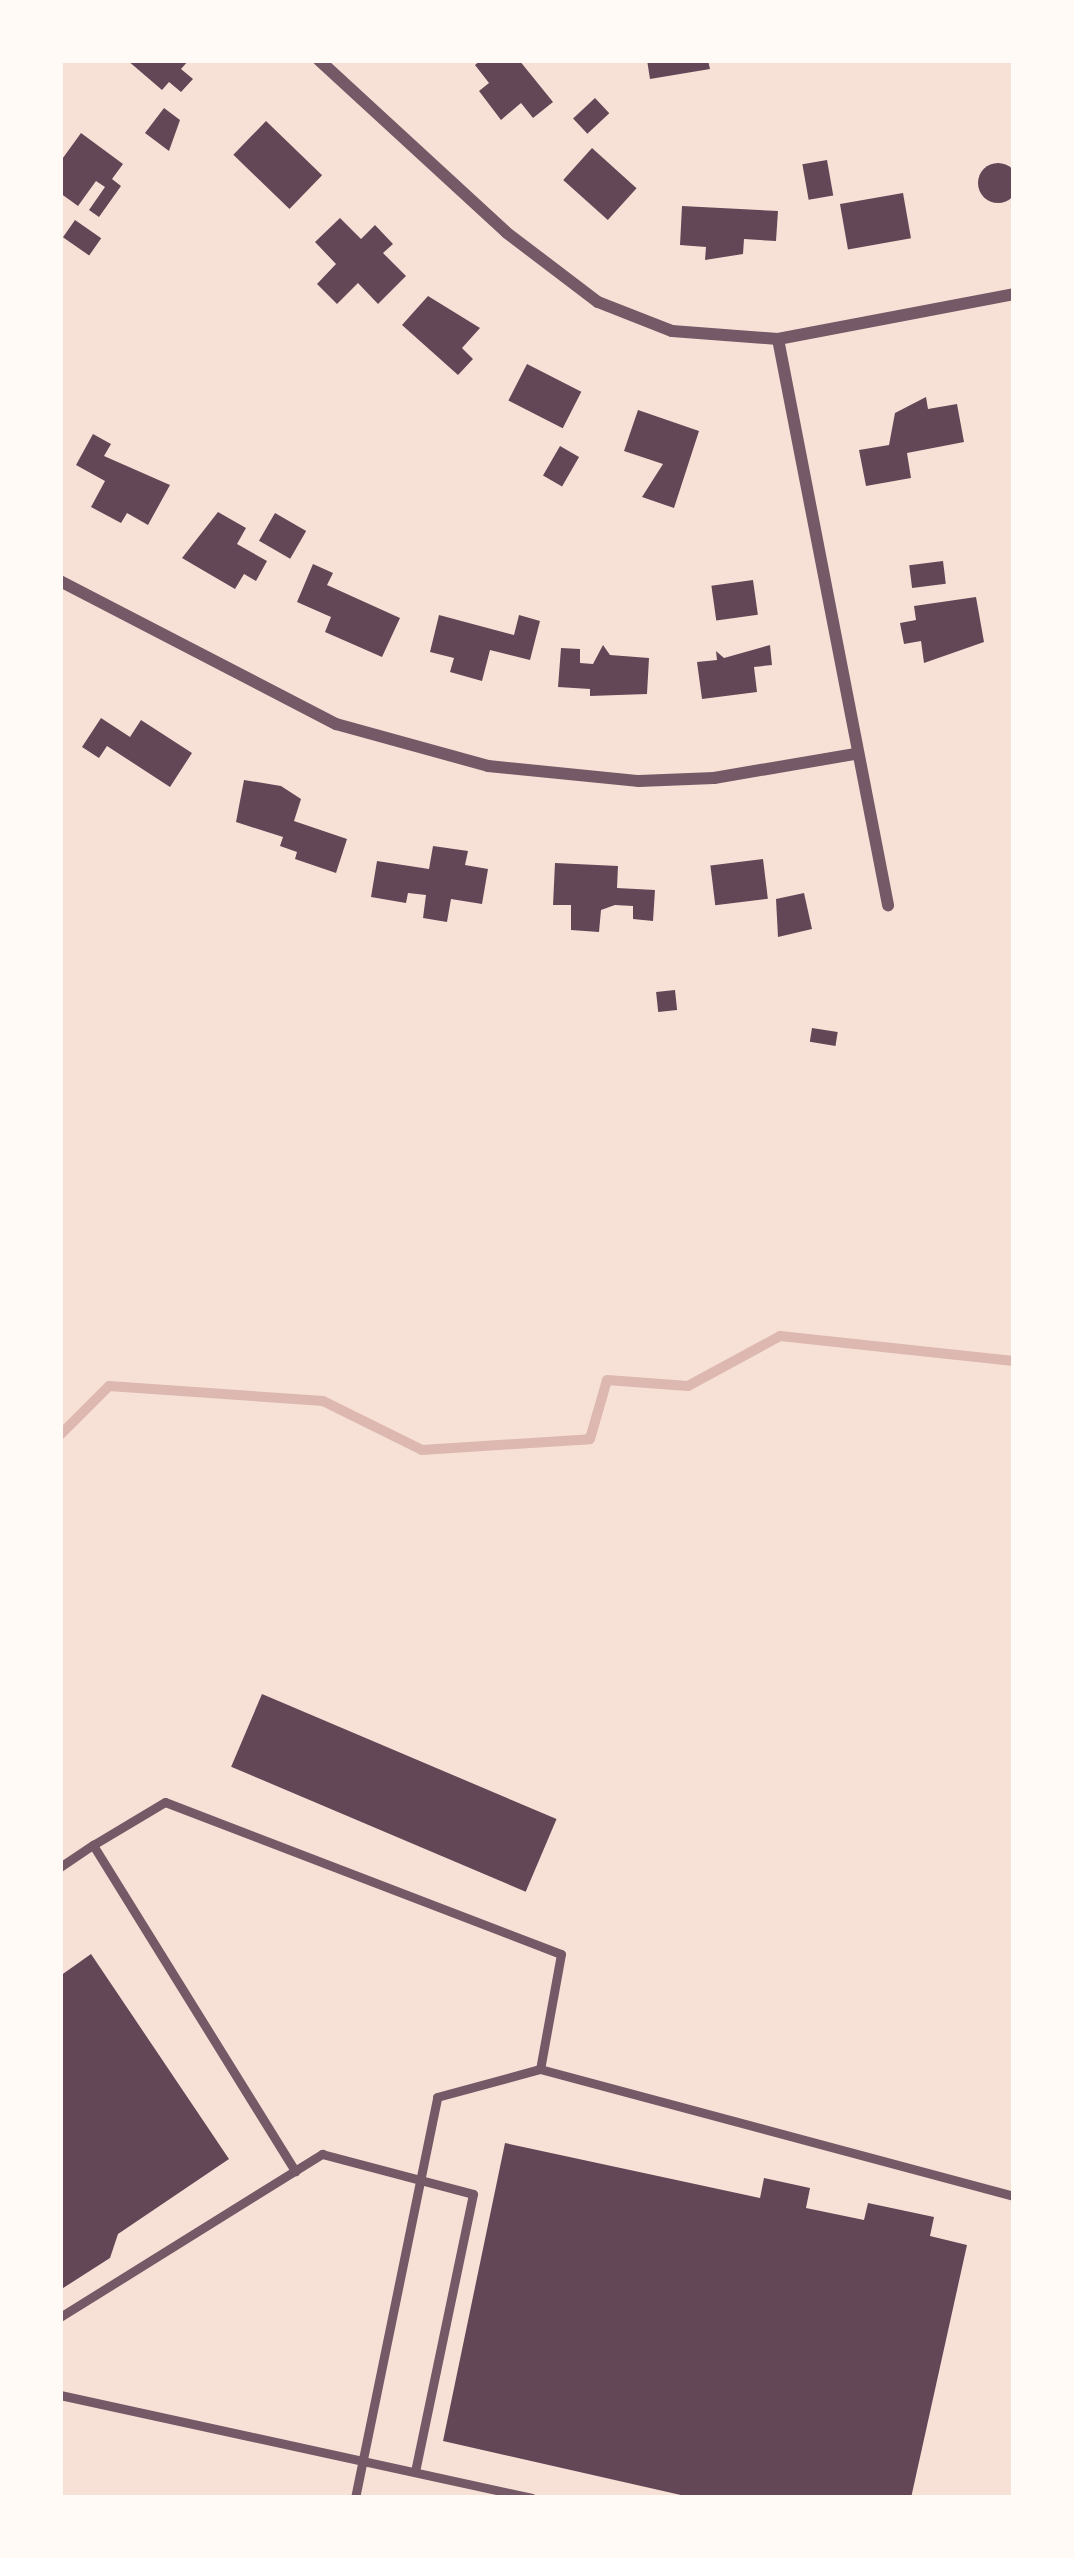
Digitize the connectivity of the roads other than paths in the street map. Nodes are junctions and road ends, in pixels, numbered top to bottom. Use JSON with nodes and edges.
{"nodes":[{"id":1,"x":319,"y":60,"type":"edge"},
{"id":2,"x":1014,"y":294,"type":"edge"},
{"id":3,"x":778,"y":338,"type":"junction"},
{"id":4,"x":60,"y":581,"type":"edge"},
{"id":5,"x":854,"y":754,"type":"junction"},
{"id":6,"x":888,"y":905,"type":"dead end"},
{"id":7,"x":93,"y":1845,"type":"junction"},
{"id":8,"x":60,"y":1867,"type":"edge"},
{"id":9,"x":540,"y":2069,"type":"junction"},
{"id":10,"x":295,"y":2171,"type":"junction"},
{"id":11,"x":421,"y":2176,"type":"junction"},
{"id":12,"x":1014,"y":2196,"type":"edge"},
{"id":13,"x":60,"y":2317,"type":"edge"},
{"id":14,"x":60,"y":2395,"type":"edge"},
{"id":15,"x":363,"y":2461,"type":"junction"},
{"id":16,"x":415,"y":2472,"type":"junction"},
{"id":17,"x":355,"y":2498,"type":"edge"},
{"id":18,"x":532,"y":2498,"type":"edge"}],
"edges":[{"from":1,"to":3,"type":"street"},
{"from":2,"to":3,"type":"street"},
{"from":3,"to":5,"type":"street"},
{"from":4,"to":5,"type":"street"},
{"from":5,"to":6,"type":"street"},
{"from":7,"to":8,"type":"lane"},
{"from":7,"to":9,"type":"lane"},
{"from":7,"to":10,"type":"lane"},
{"from":9,"to":11,"type":"lane"},
{"from":9,"to":12,"type":"lane"},
{"from":10,"to":11,"type":"lane"},
{"from":10,"to":13,"type":"lane"},
{"from":11,"to":15,"type":"lane"},
{"from":11,"to":16,"type":"lane"},
{"from":14,"to":15,"type":"lane"},
{"from":15,"to":16,"type":"lane"},
{"from":15,"to":17,"type":"lane"},
{"from":16,"to":18,"type":"lane"}]}
